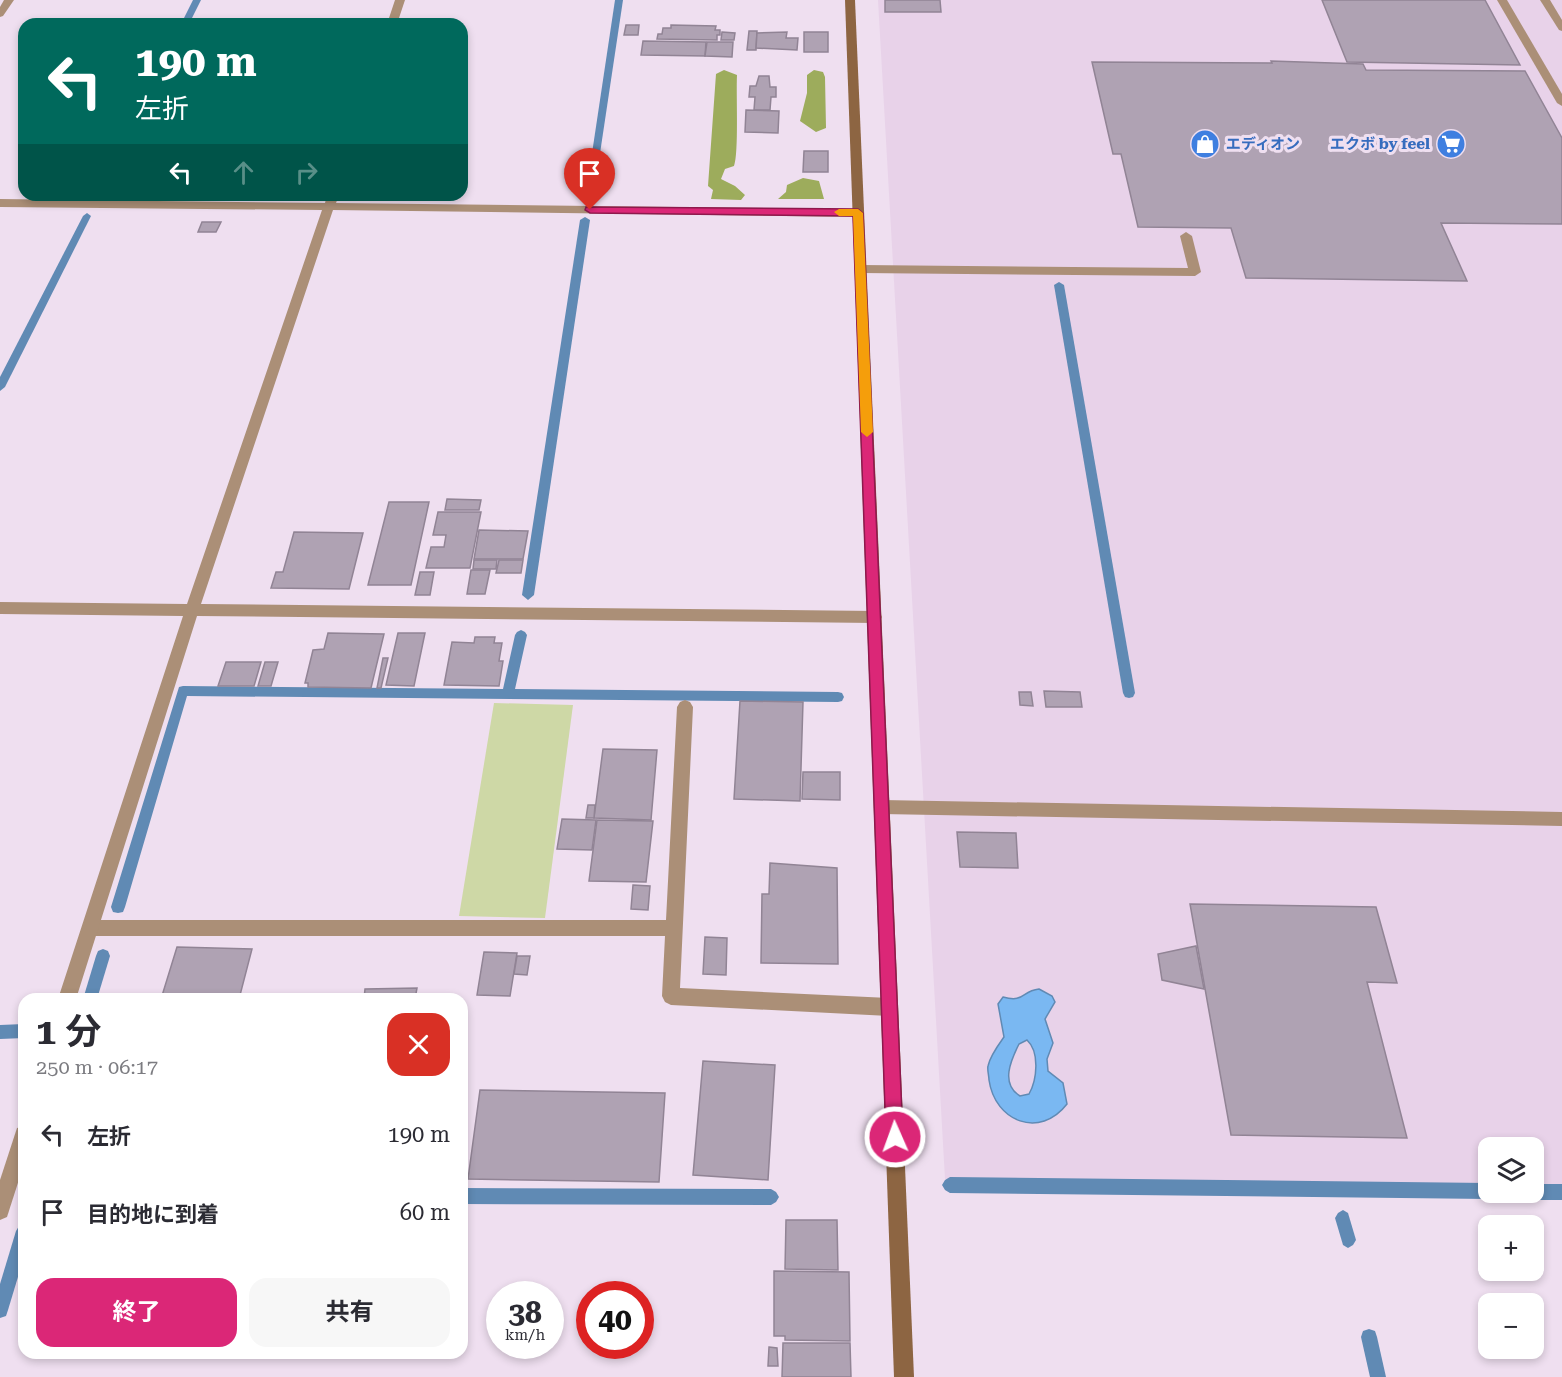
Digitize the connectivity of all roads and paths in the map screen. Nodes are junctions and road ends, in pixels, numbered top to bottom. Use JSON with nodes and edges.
{"nodes":[{"id":1,"x":9,"y":0,"type":"edge"},
{"id":2,"x":400,"y":0,"type":"edge"},
{"id":3,"x":850,"y":0,"type":"edge"},
{"id":4,"x":1502,"y":0,"type":"edge"},
{"id":5,"x":1545,"y":0,"type":"edge"},
{"id":6,"x":1557,"y":13,"type":"edge"},
{"id":7,"x":0,"y":14,"type":"edge"},
{"id":8,"x":394,"y":18,"type":"edge"},
{"id":9,"x":1562,"y":28,"type":"edge"},
{"id":10,"x":1562,"y":103,"type":"edge"},
{"id":11,"x":332,"y":201,"type":"edge"},
{"id":12,"x":0,"y":203,"type":"edge"},
{"id":13,"x":858,"y":213,"type":"junction"},
{"id":14,"x":1185,"y":236,"type":"dead end"},
{"id":15,"x":861,"y":269,"type":"junction"},
{"id":16,"x":0,"y":608,"type":"edge"},
{"id":17,"x":192,"y":610,"type":"junction"},
{"id":18,"x":874,"y":617,"type":"junction"},
{"id":19,"x":685,"y":707,"type":"dead end"},
{"id":20,"x":882,"y":807,"type":"junction"},
{"id":21,"x":1562,"y":819,"type":"edge"},
{"id":22,"x":90,"y":928,"type":"junction"},
{"id":23,"x":674,"y":928,"type":"junction"},
{"id":24,"x":70,"y":993,"type":"edge"},
{"id":25,"x":890,"y":1007,"type":"junction"},
{"id":26,"x":18,"y":1154,"type":"edge"},
{"id":27,"x":0,"y":1210,"type":"edge"},
{"id":28,"x":904,"y":1377,"type":"edge"}],
"edges":[{"from":1,"to":7,"type":"street"},
{"from":2,"to":8,"type":"street"},
{"from":3,"to":13,"type":"street"},
{"from":4,"to":10,"type":"street"},
{"from":5,"to":6,"type":"street"},
{"from":6,"to":9,"type":"street"},
{"from":11,"to":12,"type":"street"},
{"from":11,"to":13,"type":"street"},
{"from":11,"to":17,"type":"street"},
{"from":13,"to":15,"type":"street"},
{"from":14,"to":15,"type":"street"},
{"from":15,"to":18,"type":"street"},
{"from":16,"to":17,"type":"street"},
{"from":17,"to":18,"type":"street"},
{"from":17,"to":22,"type":"street"},
{"from":18,"to":20,"type":"street"},
{"from":19,"to":23,"type":"street"},
{"from":20,"to":21,"type":"street"},
{"from":20,"to":25,"type":"street"},
{"from":22,"to":23,"type":"street"},
{"from":22,"to":24,"type":"street"},
{"from":23,"to":25,"type":"street"},
{"from":25,"to":28,"type":"street"},
{"from":26,"to":27,"type":"street"}]}
